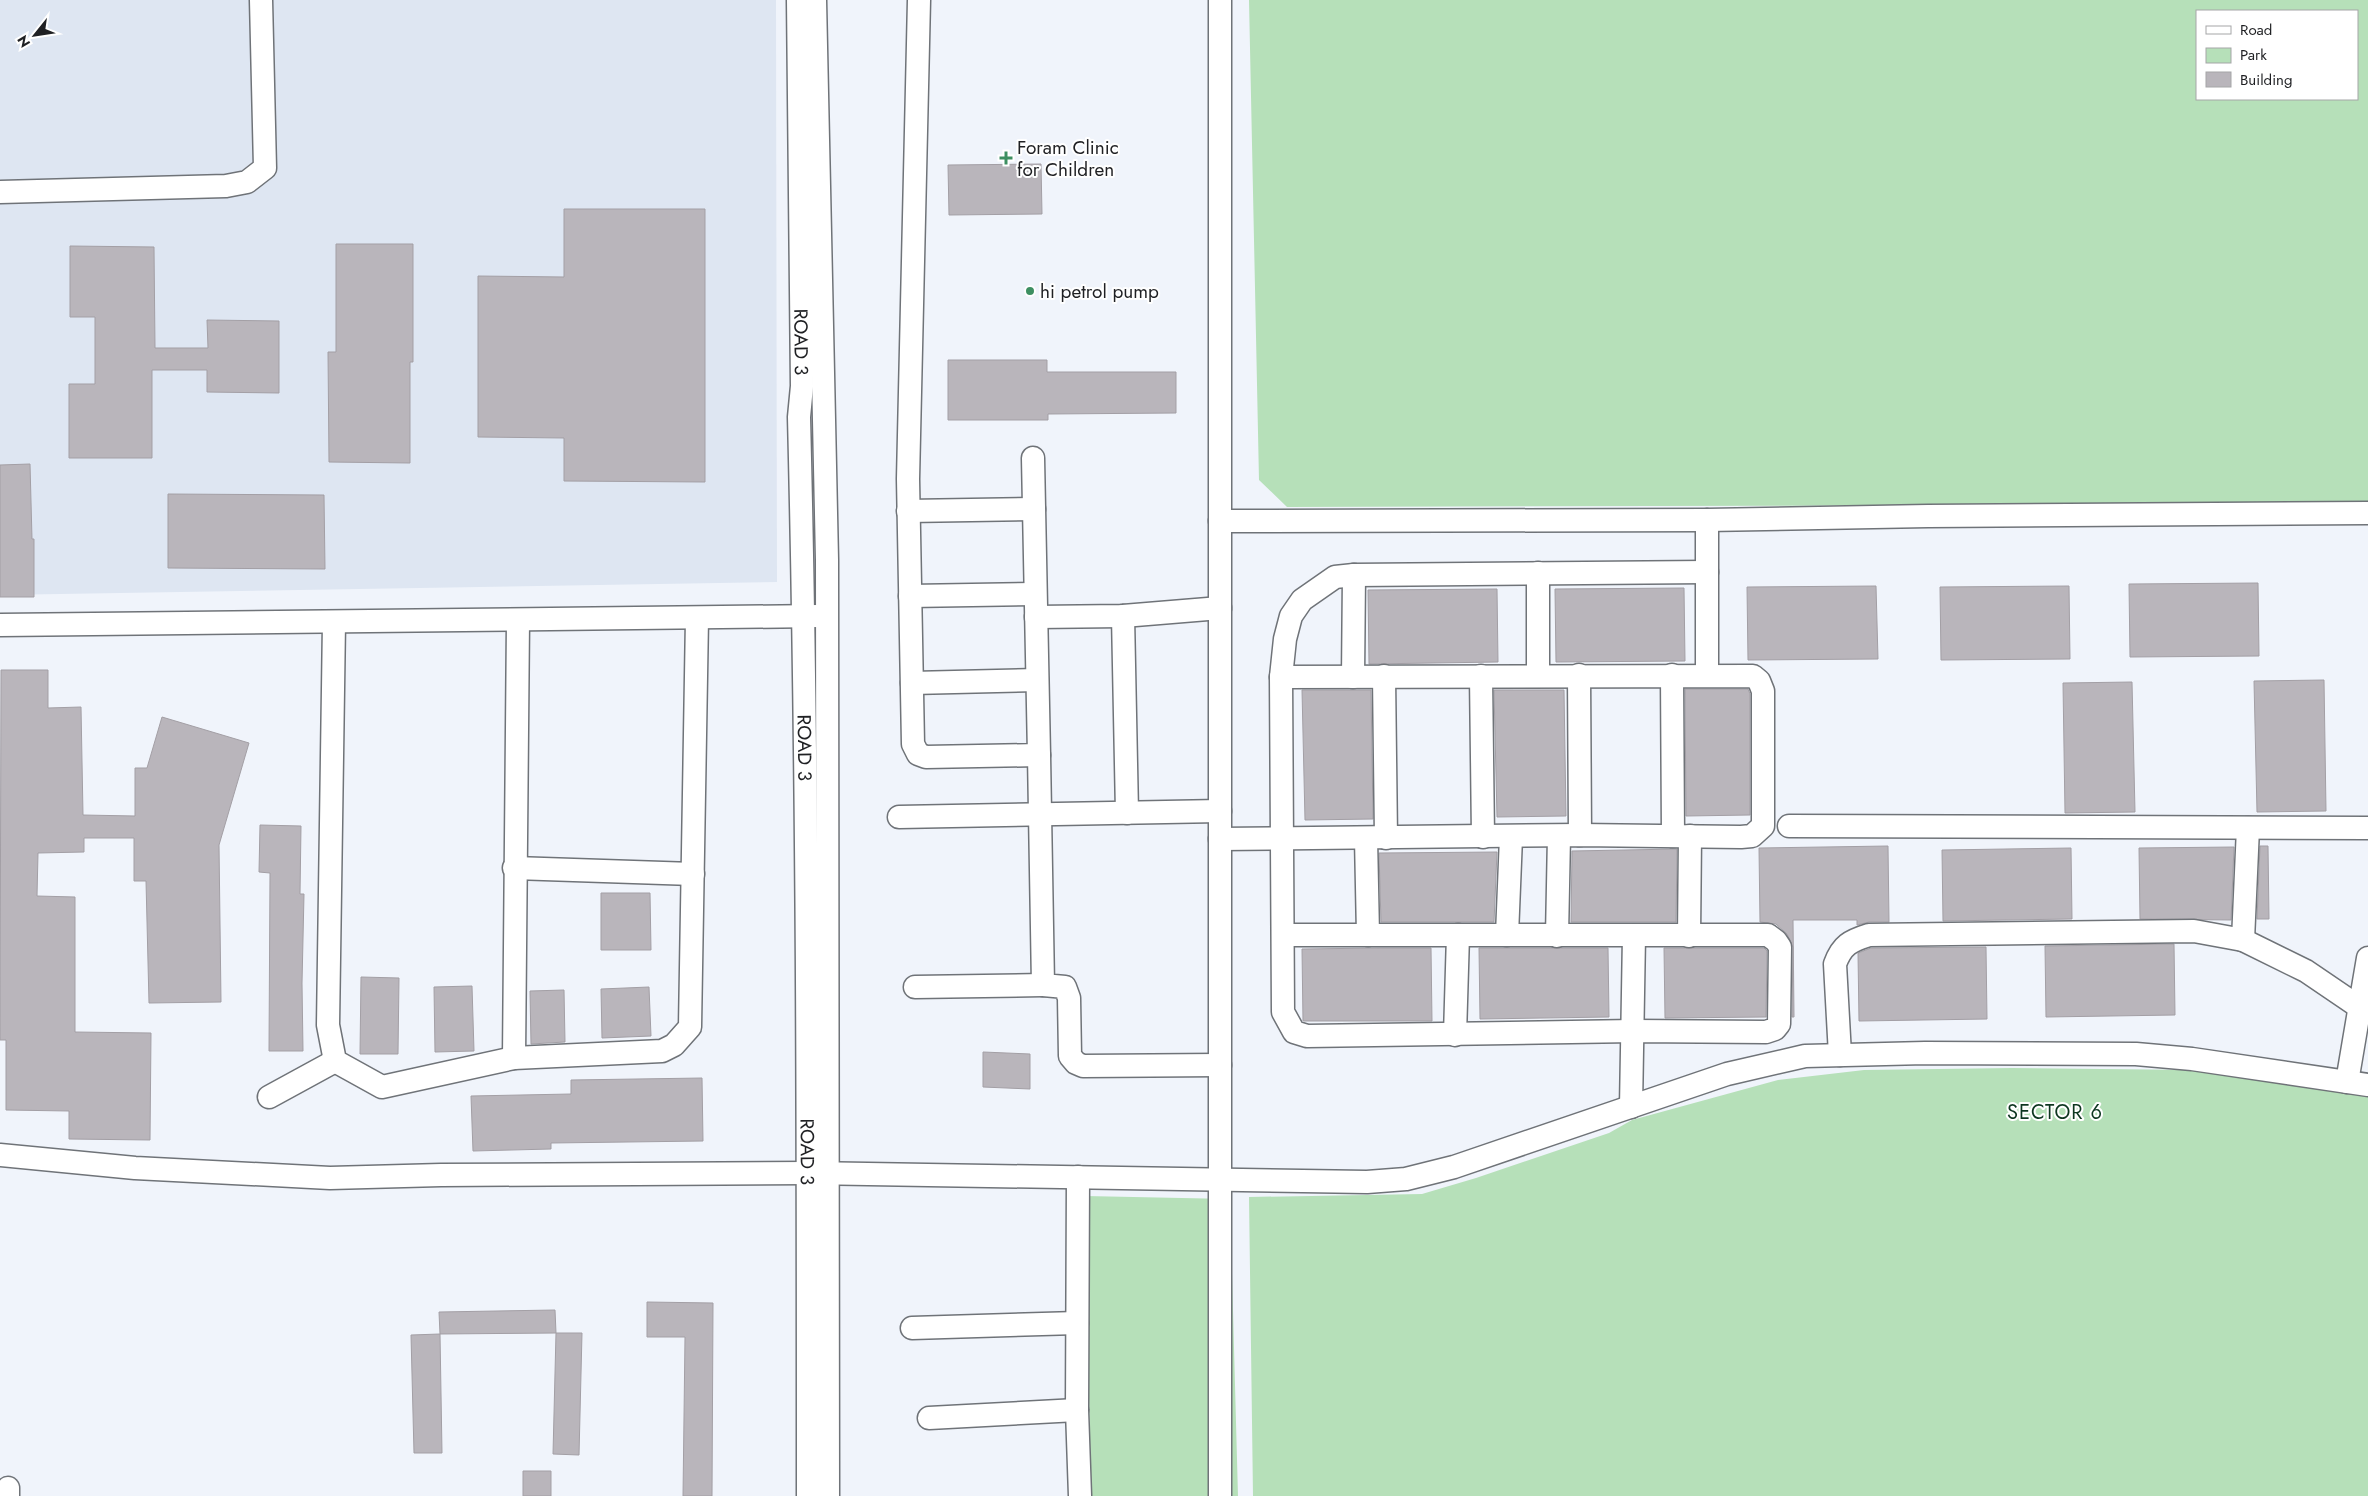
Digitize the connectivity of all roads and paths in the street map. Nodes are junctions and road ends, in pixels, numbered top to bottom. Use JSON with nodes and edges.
{"nodes":[{"id":1,"x":261,"y":0,"type":"edge"},
{"id":2,"x":798,"y":0,"type":"edge"},
{"id":3,"x":816,"y":0,"type":"edge"},
{"id":4,"x":919,"y":0,"type":"edge"},
{"id":5,"x":1220,"y":0,"type":"edge"},
{"id":6,"x":0,"y":192,"type":"edge"},
{"id":7,"x":1033,"y":458,"type":"dead end"},
{"id":8,"x":1034,"y":509,"type":"junction"},
{"id":9,"x":908,"y":511,"type":"junction"},
{"id":10,"x":2368,"y":513,"type":"edge"},
{"id":11,"x":1220,"y":520,"type":"junction"},
{"id":12,"x":1707,"y":520,"type":"junction"},
{"id":13,"x":1707,"y":572,"type":"junction"},
{"id":14,"x":1538,"y":573,"type":"junction"},
{"id":15,"x":1354,"y":575,"type":"junction"},
{"id":16,"x":1035,"y":594,"type":"junction"},
{"id":17,"x":910,"y":596,"type":"junction"},
{"id":18,"x":1220,"y":608,"type":"junction"},
{"id":19,"x":827,"y":616,"type":"junction"},
{"id":20,"x":1123,"y":616,"type":"junction"},
{"id":21,"x":804,"y":617,"type":"junction"},
{"id":22,"x":1036,"y":617,"type":"junction"},
{"id":23,"x":697,"y":618,"type":"junction"},
{"id":24,"x":518,"y":620,"type":"junction"},
{"id":25,"x":334,"y":622,"type":"junction"},
{"id":26,"x":0,"y":625,"type":"edge"},
{"id":27,"x":1579,"y":675,"type":"junction"},
{"id":28,"x":1672,"y":675,"type":"junction"},
{"id":29,"x":1707,"y":675,"type":"junction"},
{"id":30,"x":1384,"y":676,"type":"junction"},
{"id":31,"x":1481,"y":676,"type":"junction"},
{"id":32,"x":1538,"y":676,"type":"junction"},
{"id":33,"x":1280,"y":677,"type":"junction"},
{"id":34,"x":1353,"y":677,"type":"junction"},
{"id":35,"x":1037,"y":680,"type":"junction"},
{"id":36,"x":912,"y":683,"type":"junction"},
{"id":37,"x":1039,"y":755,"type":"junction"},
{"id":38,"x":1220,"y":812,"type":"junction"},
{"id":39,"x":1127,"y":813,"type":"junction"},
{"id":40,"x":1040,"y":815,"type":"junction"},
{"id":41,"x":899,"y":817,"type":"dead end"},
{"id":42,"x":1790,"y":826,"type":"dead end"},
{"id":43,"x":2248,"y":828,"type":"junction"},
{"id":44,"x":2368,"y":828,"type":"edge"},
{"id":45,"x":1569,"y":836,"type":"junction"},
{"id":46,"x":1681,"y":836,"type":"junction"},
{"id":47,"x":1483,"y":837,"type":"junction"},
{"id":48,"x":1511,"y":837,"type":"junction"},
{"id":49,"x":1376,"y":838,"type":"junction"},
{"id":50,"x":1220,"y":839,"type":"junction"},
{"id":51,"x":1282,"y":840,"type":"junction"},
{"id":52,"x":514,"y":868,"type":"junction"},
{"id":53,"x":692,"y":874,"type":"junction"},
{"id":54,"x":1283,"y":935,"type":"junction"},
{"id":55,"x":1368,"y":935,"type":"junction"},
{"id":56,"x":1458,"y":935,"type":"junction"},
{"id":57,"x":1507,"y":935,"type":"junction"},
{"id":58,"x":1557,"y":936,"type":"junction"},
{"id":59,"x":1634,"y":936,"type":"junction"},
{"id":60,"x":1688,"y":936,"type":"junction"},
{"id":61,"x":2243,"y":940,"type":"junction"},
{"id":62,"x":2368,"y":958,"type":"edge"},
{"id":63,"x":1043,"y":984,"type":"junction"},
{"id":64,"x":915,"y":987,"type":"dead end"},
{"id":65,"x":2360,"y":1007,"type":"junction"},
{"id":66,"x":1634,"y":1031,"type":"junction"},
{"id":67,"x":1455,"y":1035,"type":"junction"},
{"id":68,"x":1840,"y":1055,"type":"junction"},
{"id":69,"x":514,"y":1058,"type":"junction"},
{"id":70,"x":335,"y":1061,"type":"junction"},
{"id":71,"x":1220,"y":1065,"type":"junction"},
{"id":72,"x":2357,"y":1083,"type":"edge"},
{"id":73,"x":269,"y":1097,"type":"dead end"},
{"id":74,"x":1631,"y":1108,"type":"junction"},
{"id":75,"x":0,"y":1155,"type":"edge"},
{"id":76,"x":818,"y":1173,"type":"junction"},
{"id":77,"x":1078,"y":1177,"type":"junction"},
{"id":78,"x":1220,"y":1180,"type":"junction"},
{"id":79,"x":1077,"y":1323,"type":"junction"},
{"id":80,"x":912,"y":1328,"type":"dead end"},
{"id":81,"x":1077,"y":1410,"type":"junction"},
{"id":82,"x":929,"y":1418,"type":"dead end"},
{"id":83,"x":808,"y":1496,"type":"edge"},
{"id":84,"x":828,"y":1496,"type":"edge"},
{"id":85,"x":1080,"y":1496,"type":"edge"},
{"id":86,"x":1220,"y":1496,"type":"edge"}],
"edges":[{"from":1,"to":6,"type":"street"},
{"from":2,"to":21,"type":"street","name":"ROAD 3"},
{"from":3,"to":19,"type":"street","name":"ROAD 3"},
{"from":4,"to":9,"type":"street"},
{"from":5,"to":11,"type":"street"},
{"from":7,"to":8,"type":"street"},
{"from":8,"to":9,"type":"street"},
{"from":8,"to":16,"type":"street"},
{"from":9,"to":17,"type":"street"},
{"from":10,"to":12,"type":"street"},
{"from":11,"to":12,"type":"street"},
{"from":11,"to":18,"type":"street"},
{"from":12,"to":13,"type":"street"},
{"from":13,"to":14,"type":"street"},
{"from":13,"to":29,"type":"street"},
{"from":14,"to":15,"type":"street"},
{"from":14,"to":32,"type":"street"},
{"from":15,"to":33,"type":"street"},
{"from":15,"to":34,"type":"street"},
{"from":16,"to":17,"type":"street"},
{"from":16,"to":22,"type":"street"},
{"from":17,"to":36,"type":"street"},
{"from":18,"to":20,"type":"street"},
{"from":18,"to":38,"type":"street"},
{"from":19,"to":21,"type":"street"},
{"from":19,"to":76,"type":"street","name":"ROAD 3"},
{"from":20,"to":22,"type":"street"},
{"from":20,"to":39,"type":"street"},
{"from":21,"to":23,"type":"street"},
{"from":21,"to":76,"type":"street","name":"ROAD 3"},
{"from":22,"to":35,"type":"street"},
{"from":23,"to":24,"type":"street"},
{"from":23,"to":53,"type":"street"},
{"from":24,"to":25,"type":"street"},
{"from":24,"to":52,"type":"street"},
{"from":25,"to":26,"type":"street"},
{"from":25,"to":70,"type":"street"},
{"from":27,"to":28,"type":"street"},
{"from":27,"to":32,"type":"street"},
{"from":27,"to":45,"type":"street"},
{"from":28,"to":29,"type":"street"},
{"from":28,"to":46,"type":"street"},
{"from":29,"to":46,"type":"street"},
{"from":30,"to":31,"type":"street"},
{"from":30,"to":34,"type":"street"},
{"from":30,"to":49,"type":"street"},
{"from":31,"to":32,"type":"street"},
{"from":31,"to":47,"type":"street"},
{"from":33,"to":34,"type":"street"},
{"from":33,"to":51,"type":"street"},
{"from":35,"to":36,"type":"street"},
{"from":35,"to":37,"type":"street"},
{"from":36,"to":37,"type":"street"},
{"from":37,"to":40,"type":"street"},
{"from":38,"to":39,"type":"street"},
{"from":38,"to":50,"type":"street"},
{"from":39,"to":40,"type":"street"},
{"from":40,"to":41,"type":"street"},
{"from":40,"to":63,"type":"street"},
{"from":42,"to":43,"type":"street"},
{"from":43,"to":44,"type":"street"},
{"from":43,"to":61,"type":"street"},
{"from":45,"to":46,"type":"street"},
{"from":45,"to":48,"type":"street"},
{"from":45,"to":58,"type":"street"},
{"from":46,"to":60,"type":"street"},
{"from":47,"to":48,"type":"street"},
{"from":47,"to":49,"type":"street"},
{"from":48,"to":57,"type":"street"},
{"from":49,"to":51,"type":"street"},
{"from":49,"to":55,"type":"street"},
{"from":50,"to":51,"type":"street"},
{"from":50,"to":71,"type":"street"},
{"from":51,"to":54,"type":"street"},
{"from":52,"to":53,"type":"street"},
{"from":52,"to":69,"type":"street"},
{"from":53,"to":69,"type":"street"},
{"from":54,"to":55,"type":"street"},
{"from":54,"to":67,"type":"street"},
{"from":55,"to":56,"type":"street"},
{"from":56,"to":57,"type":"street"},
{"from":56,"to":67,"type":"street"},
{"from":57,"to":58,"type":"street"},
{"from":58,"to":59,"type":"street"},
{"from":59,"to":60,"type":"street"},
{"from":59,"to":66,"type":"street"},
{"from":60,"to":66,"type":"street"},
{"from":61,"to":65,"type":"street"},
{"from":61,"to":68,"type":"street"},
{"from":62,"to":65,"type":"street"},
{"from":63,"to":64,"type":"street"},
{"from":63,"to":71,"type":"street"},
{"from":65,"to":72,"type":"street"},
{"from":66,"to":67,"type":"street"},
{"from":66,"to":74,"type":"street"},
{"from":68,"to":72,"type":"street"},
{"from":68,"to":74,"type":"street"},
{"from":69,"to":70,"type":"street"},
{"from":70,"to":73,"type":"street"},
{"from":71,"to":78,"type":"street"},
{"from":74,"to":78,"type":"street"},
{"from":75,"to":76,"type":"street"},
{"from":76,"to":77,"type":"street"},
{"from":76,"to":83,"type":"street","name":"ROAD 3"},
{"from":76,"to":84,"type":"street","name":"ROAD 3"},
{"from":77,"to":78,"type":"street"},
{"from":77,"to":79,"type":"street"},
{"from":78,"to":86,"type":"street"},
{"from":79,"to":80,"type":"street"},
{"from":79,"to":81,"type":"street"},
{"from":81,"to":82,"type":"street"},
{"from":81,"to":85,"type":"street"}]}
